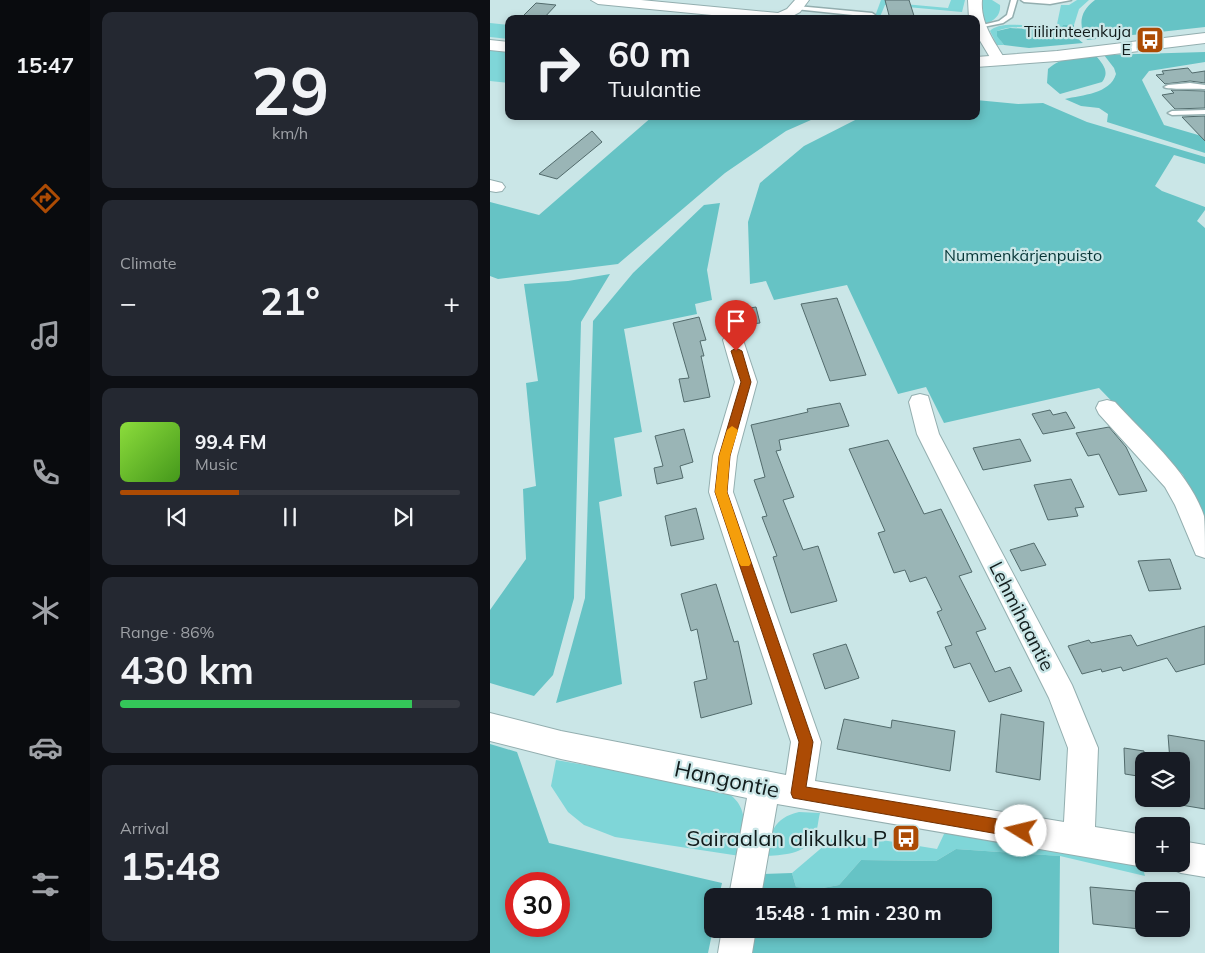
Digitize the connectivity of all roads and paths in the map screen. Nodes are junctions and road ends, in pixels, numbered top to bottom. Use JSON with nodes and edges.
{"nodes":[{"id":1,"x":598,"y":0,"type":"edge"},
{"id":2,"x":975,"y":0,"type":"edge"},
{"id":3,"x":1014,"y":0,"type":"edge"},
{"id":4,"x":1024,"y":0,"type":"edge"},
{"id":5,"x":1068,"y":0,"type":"edge"},
{"id":6,"x":794,"y":10,"type":"edge"},
{"id":7,"x":872,"y":14,"type":"dead end"},
{"id":8,"x":755,"y":15,"type":"edge"},
{"id":9,"x":781,"y":15,"type":"edge"},
{"id":10,"x":976,"y":15,"type":"edge"},
{"id":11,"x":980,"y":22,"type":"edge"},
{"id":12,"x":980,"y":26,"type":"edge"},
{"id":13,"x":1205,"y":38,"type":"edge"},
{"id":14,"x":490,"y":45,"type":"edge"},
{"id":15,"x":505,"y":47,"type":"edge"},
{"id":16,"x":999,"y":60,"type":"junction"},
{"id":17,"x":980,"y":62,"type":"edge"},
{"id":18,"x":1168,"y":86,"type":"dead end"},
{"id":19,"x":1205,"y":87,"type":"edge"},
{"id":20,"x":1205,"y":112,"type":"edge"},
{"id":21,"x":1172,"y":113,"type":"dead end"},
{"id":22,"x":733,"y":340,"type":"dead end"},
{"id":23,"x":920,"y":402,"type":"dead end"},
{"id":24,"x":1107,"y":408,"type":"dead end"},
{"id":25,"x":1205,"y":548,"type":"edge"},
{"id":26,"x":490,"y":727,"type":"edge"},
{"id":27,"x":764,"y":786,"type":"junction"},
{"id":28,"x":798,"y":793,"type":"junction"},
{"id":29,"x":1079,"y":840,"type":"junction"},
{"id":30,"x":1135,"y":849,"type":"edge"},
{"id":31,"x":1190,"y":858,"type":"edge"},
{"id":32,"x":1205,"y":861,"type":"edge"},
{"id":33,"x":746,"y":888,"type":"edge"},
{"id":34,"x":738,"y":938,"type":"edge"},
{"id":35,"x":735,"y":953,"type":"edge"}],
"edges":[{"from":1,"to":8,"type":"street"},
{"from":2,"to":10,"type":"street"},
{"from":3,"to":11,"type":"lane"},
{"from":4,"to":5,"type":"lane"},
{"from":6,"to":7,"type":"lane"},
{"from":6,"to":9,"type":"street"},
{"from":12,"to":16,"type":"street"},
{"from":13,"to":16,"type":"street"},
{"from":14,"to":15,"type":"street"},
{"from":16,"to":17,"type":"street"},
{"from":18,"to":19,"type":"lane"},
{"from":20,"to":21,"type":"lane"},
{"from":22,"to":28,"type":"street"},
{"from":23,"to":29,"type":"street","name":"Lehmihaantie"},
{"from":24,"to":25,"type":"street"},
{"from":26,"to":27,"type":"street","name":"Hangontie"},
{"from":27,"to":28,"type":"street","name":"Hangontie"},
{"from":27,"to":33,"type":"street"},
{"from":28,"to":29,"type":"street","name":"Hangontie"},
{"from":29,"to":30,"type":"street","name":"Hangontie"},
{"from":31,"to":32,"type":"street"},
{"from":34,"to":35,"type":"street"}]}
